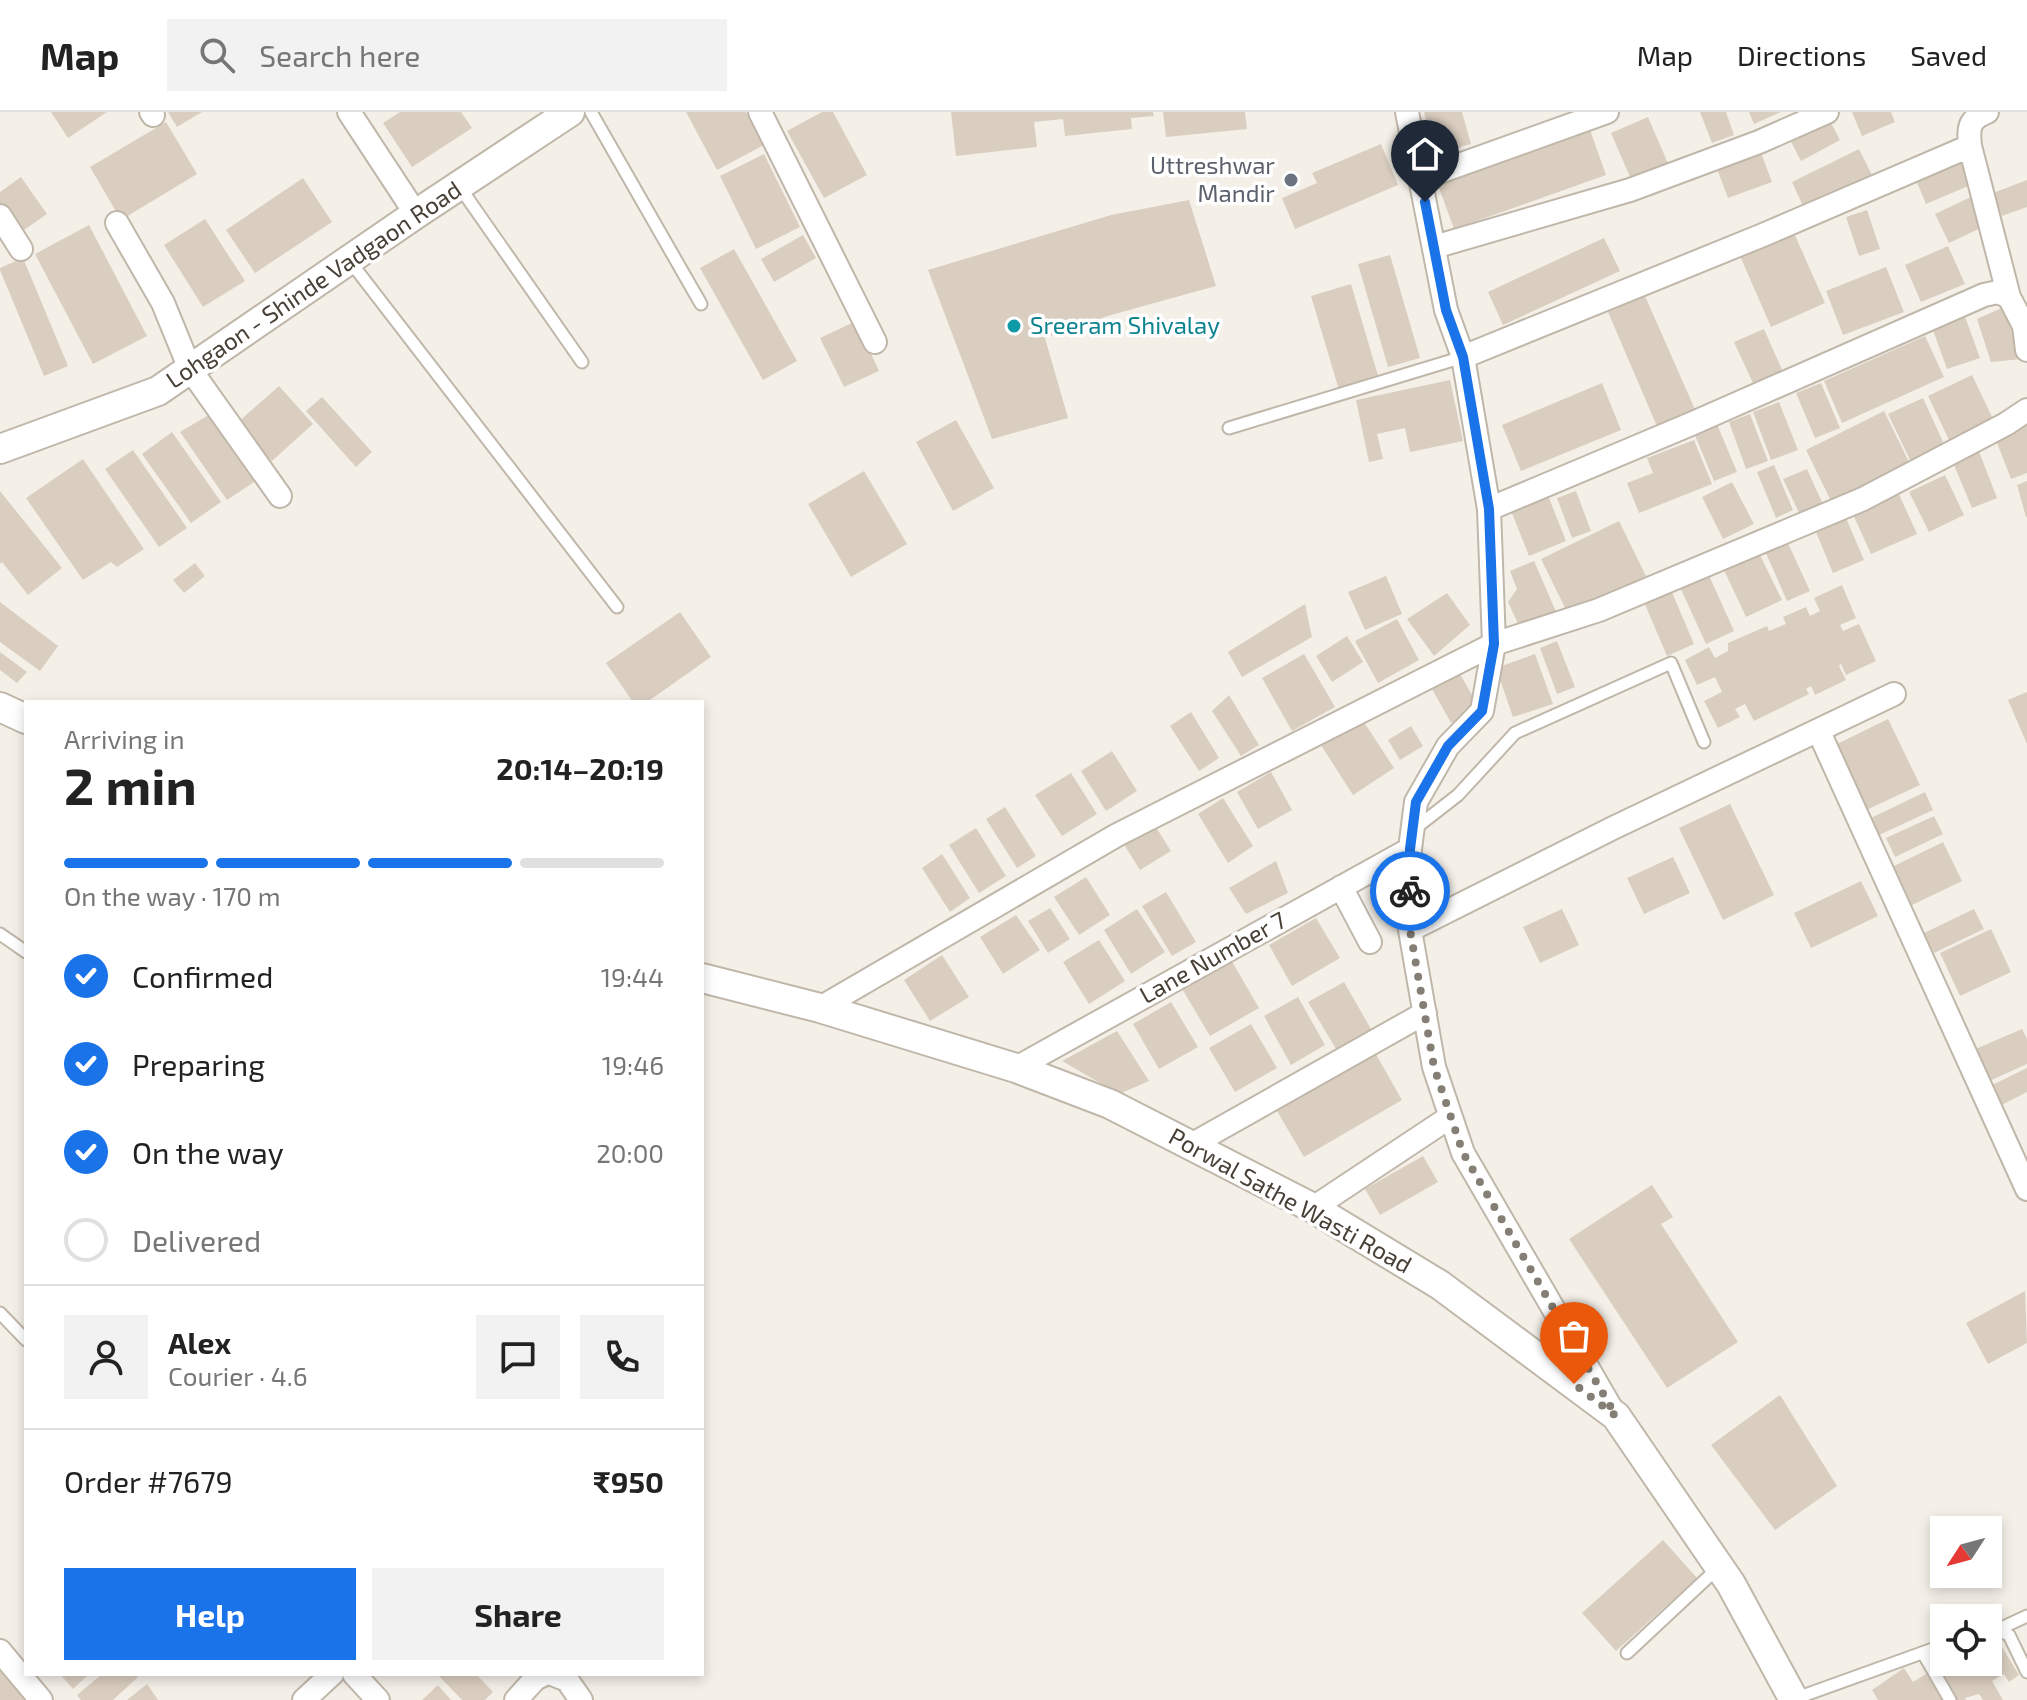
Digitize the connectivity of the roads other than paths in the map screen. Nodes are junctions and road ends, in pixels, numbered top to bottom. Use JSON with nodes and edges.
{"nodes":[{"id":1,"x":349,"y":112,"type":"edge"},
{"id":2,"x":591,"y":112,"type":"edge"},
{"id":3,"x":760,"y":112,"type":"edge"},
{"id":4,"x":1407,"y":112,"type":"edge"},
{"id":5,"x":1607,"y":112,"type":"edge"},
{"id":6,"x":1827,"y":112,"type":"edge"},
{"id":7,"x":1987,"y":112,"type":"edge"},
{"id":8,"x":564,"y":113,"type":"edge"},
{"id":9,"x":1970,"y":146,"type":"junction"},
{"id":10,"x":1420,"y":179,"type":"junction"},
{"id":11,"x":458,"y":185,"type":"junction"},
{"id":12,"x":416,"y":214,"type":"junction"},
{"id":13,"x":0,"y":216,"type":"edge"},
{"id":14,"x":117,"y":223,"type":"dead end"},
{"id":15,"x":1434,"y":247,"type":"junction"},
{"id":16,"x":21,"y":249,"type":"dead end"},
{"id":17,"x":349,"y":260,"type":"junction"},
{"id":18,"x":2009,"y":297,"type":"junction"},
{"id":19,"x":701,"y":304,"type":"dead end"},
{"id":20,"x":2026,"y":326,"type":"edge"},
{"id":21,"x":875,"y":342,"type":"dead end"},
{"id":22,"x":2027,"y":350,"type":"edge"},
{"id":23,"x":1463,"y":357,"type":"junction"},
{"id":24,"x":582,"y":362,"type":"dead end"},
{"id":25,"x":190,"y":369,"type":"junction"},
{"id":26,"x":2027,"y":410,"type":"edge"},
{"id":27,"x":1229,"y":428,"type":"dead end"},
{"id":28,"x":0,"y":449,"type":"edge"},
{"id":29,"x":280,"y":496,"type":"dead end"},
{"id":30,"x":1489,"y":509,"type":"junction"},
{"id":31,"x":617,"y":607,"type":"dead end"},
{"id":32,"x":1494,"y":644,"type":"junction"},
{"id":33,"x":1894,"y":694,"type":"dead end"},
{"id":34,"x":0,"y":707,"type":"edge"},
{"id":35,"x":24,"y":718,"type":"edge"},
{"id":36,"x":1819,"y":732,"type":"junction"},
{"id":37,"x":1704,"y":742,"type":"dead end"},
{"id":38,"x":1411,"y":840,"type":"junction"},
{"id":39,"x":1341,"y":887,"type":"junction"},
{"id":40,"x":1410,"y":930,"type":"junction"},
{"id":41,"x":0,"y":934,"type":"edge"},
{"id":42,"x":1370,"y":942,"type":"dead end"},
{"id":43,"x":24,"y":951,"type":"edge"},
{"id":44,"x":704,"y":979,"type":"edge"},
{"id":45,"x":820,"y":1008,"type":"junction"},
{"id":46,"x":1425,"y":1013,"type":"junction"},
{"id":47,"x":1016,"y":1068,"type":"junction"},
{"id":48,"x":1450,"y":1117,"type":"junction"},
{"id":49,"x":1191,"y":1145,"type":"junction"},
{"id":50,"x":2027,"y":1189,"type":"edge"},
{"id":51,"x":1313,"y":1208,"type":"junction"},
{"id":52,"x":0,"y":1313,"type":"edge"},
{"id":53,"x":24,"y":1338,"type":"edge"},
{"id":54,"x":1616,"y":1416,"type":"junction"},
{"id":55,"x":1719,"y":1567,"type":"junction"},
{"id":56,"x":2027,"y":1616,"type":"edge"},
{"id":57,"x":2002,"y":1627,"type":"edge"},
{"id":58,"x":2002,"y":1633,"type":"edge"},
{"id":59,"x":1930,"y":1650,"type":"edge"},
{"id":60,"x":0,"y":1651,"type":"edge"},
{"id":61,"x":1627,"y":1653,"type":"dead end"},
{"id":62,"x":1923,"y":1653,"type":"junction"},
{"id":63,"x":2027,"y":1672,"type":"edge"},
{"id":64,"x":330,"y":1676,"type":"edge"},
{"id":65,"x":356,"y":1676,"type":"edge"},
{"id":66,"x":541,"y":1676,"type":"edge"},
{"id":67,"x":557,"y":1676,"type":"edge"},
{"id":68,"x":41,"y":1700,"type":"edge"},
{"id":69,"x":304,"y":1700,"type":"edge"},
{"id":70,"x":378,"y":1700,"type":"edge"},
{"id":71,"x":516,"y":1700,"type":"edge"},
{"id":72,"x":581,"y":1700,"type":"edge"},
{"id":73,"x":1794,"y":1700,"type":"edge"},
{"id":74,"x":1950,"y":1700,"type":"edge"}],
"edges":[{"from":1,"to":12,"type":"street"},
{"from":2,"to":19,"type":"lane"},
{"from":3,"to":21,"type":"street"},
{"from":4,"to":10,"type":"street"},
{"from":5,"to":10,"type":"street"},
{"from":6,"to":15,"type":"street"},
{"from":7,"to":9,"type":"street"},
{"from":8,"to":11,"type":"street","name":"Lohgaon - Shinde Vadgaon Road"},
{"from":9,"to":18,"type":"street"},
{"from":9,"to":23,"type":"street"},
{"from":10,"to":15,"type":"street"},
{"from":11,"to":12,"type":"street","name":"Lohgaon - Shinde Vadgaon Road"},
{"from":11,"to":24,"type":"lane"},
{"from":12,"to":17,"type":"street","name":"Lohgaon - Shinde Vadgaon Road"},
{"from":13,"to":16,"type":"street"},
{"from":14,"to":25,"type":"street"},
{"from":15,"to":23,"type":"street"},
{"from":17,"to":25,"type":"street","name":"Lohgaon - Shinde Vadgaon Road"},
{"from":17,"to":31,"type":"lane"},
{"from":18,"to":20,"type":"street"},
{"from":18,"to":30,"type":"street"},
{"from":20,"to":22,"type":"street"},
{"from":23,"to":27,"type":"lane"},
{"from":23,"to":30,"type":"street"},
{"from":25,"to":28,"type":"street","name":"Lohgaon - Shinde Vadgaon Road"},
{"from":25,"to":29,"type":"street"},
{"from":26,"to":32,"type":"street"},
{"from":30,"to":32,"type":"street"},
{"from":32,"to":38,"type":"street"},
{"from":32,"to":45,"type":"street"},
{"from":33,"to":36,"type":"street"},
{"from":34,"to":35,"type":"street"},
{"from":36,"to":40,"type":"street"},
{"from":36,"to":50,"type":"street"},
{"from":37,"to":38,"type":"lane"},
{"from":38,"to":39,"type":"street","name":"Lane Number 7"},
{"from":38,"to":40,"type":"street"},
{"from":39,"to":42,"type":"street"},
{"from":39,"to":47,"type":"street","name":"Lane Number 7"},
{"from":40,"to":46,"type":"street"},
{"from":41,"to":43,"type":"lane"},
{"from":44,"to":45,"type":"street","name":"Porwal Sathe Wasti Road"},
{"from":45,"to":47,"type":"street","name":"Porwal Sathe Wasti Road"},
{"from":46,"to":48,"type":"street"},
{"from":46,"to":49,"type":"street"},
{"from":47,"to":49,"type":"street","name":"Porwal Sathe Wasti Road"},
{"from":48,"to":51,"type":"street"},
{"from":48,"to":54,"type":"street"},
{"from":49,"to":51,"type":"street","name":"Porwal Sathe Wasti Road"},
{"from":51,"to":54,"type":"street","name":"Porwal Sathe Wasti Road"},
{"from":52,"to":53,"type":"lane"},
{"from":54,"to":55,"type":"street","name":"Porwal Sathe Wasti Road"},
{"from":55,"to":61,"type":"lane"},
{"from":55,"to":73,"type":"street","name":"Porwal Sathe Wasti Road"},
{"from":56,"to":57,"type":"lane"},
{"from":58,"to":63,"type":"lane"},
{"from":59,"to":62,"type":"lane"},
{"from":60,"to":68,"type":"street"},
{"from":62,"to":73,"type":"lane"},
{"from":62,"to":74,"type":"lane"},
{"from":64,"to":69,"type":"street"},
{"from":65,"to":70,"type":"street"},
{"from":66,"to":71,"type":"street"},
{"from":67,"to":72,"type":"street"}]}
